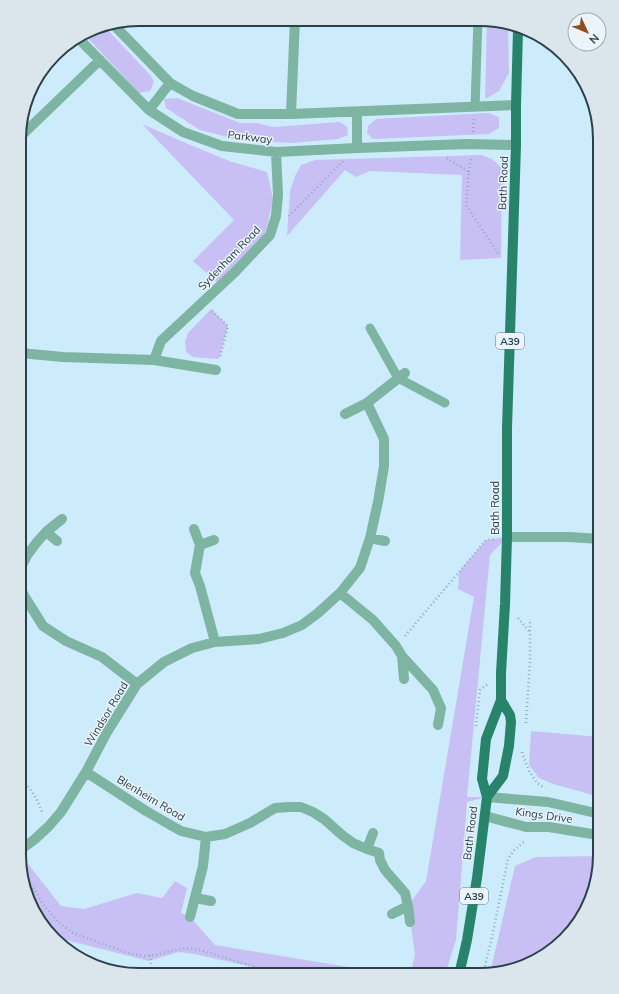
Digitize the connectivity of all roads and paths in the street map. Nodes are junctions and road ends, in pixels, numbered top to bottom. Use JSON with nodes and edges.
{"nodes":[{"id":1,"x":295,"y":26,"type":"edge"},
{"id":2,"x":478,"y":26,"type":"edge"},
{"id":3,"x":117,"y":29,"type":"edge"},
{"id":4,"x":518,"y":33,"type":"edge"},
{"id":5,"x":82,"y":42,"type":"edge"},
{"id":6,"x":100,"y":60,"type":"junction"},
{"id":7,"x":170,"y":83,"type":"junction"},
{"id":8,"x":516,"y":105,"type":"junction"},
{"id":9,"x":475,"y":107,"type":"junction"},
{"id":10,"x":149,"y":110,"type":"junction"},
{"id":11,"x":357,"y":112,"type":"junction"},
{"id":12,"x":291,"y":114,"type":"junction"},
{"id":13,"x":27,"y":131,"type":"edge"},
{"id":14,"x":516,"y":145,"type":"junction"},
{"id":15,"x":357,"y":148,"type":"junction"},
{"id":16,"x":276,"y":152,"type":"junction"},
{"id":17,"x":444,"y":157,"type":"dead end"},
{"id":18,"x":286,"y":219,"type":"dead end"},
{"id":19,"x":512,"y":275,"type":"junction"},
{"id":20,"x":203,"y":302,"type":"junction"},
{"id":21,"x":370,"y":328,"type":"dead end"},
{"id":22,"x":26,"y":354,"type":"edge"},
{"id":23,"x":154,"y":360,"type":"junction"},
{"id":24,"x":216,"y":370,"type":"joint"},
{"id":25,"x":401,"y":375,"type":"junction"},
{"id":26,"x":367,"y":403,"type":"junction"},
{"id":27,"x":445,"y":403,"type":"dead end"},
{"id":28,"x":345,"y":414,"type":"dead end"},
{"id":29,"x":62,"y":519,"type":"dead end"},
{"id":30,"x":194,"y":529,"type":"dead end"},
{"id":31,"x":46,"y":532,"type":"junction"},
{"id":32,"x":507,"y":537,"type":"junction"},
{"id":33,"x":370,"y":538,"type":"junction"},
{"id":34,"x":593,"y":538,"type":"edge"},
{"id":35,"x":214,"y":540,"type":"dead end"},
{"id":36,"x":57,"y":541,"type":"dead end"},
{"id":37,"x":385,"y":541,"type":"dead end"},
{"id":38,"x":200,"y":545,"type":"junction"},
{"id":39,"x":26,"y":558,"type":"edge"},
{"id":40,"x":340,"y":593,"type":"junction"},
{"id":41,"x":26,"y":599,"type":"edge"},
{"id":42,"x":530,"y":620,"type":"dead end"},
{"id":43,"x":214,"y":642,"type":"junction"},
{"id":44,"x":396,"y":646,"type":"junction"},
{"id":45,"x":402,"y":656,"type":"junction"},
{"id":46,"x":418,"y":665,"type":"dead end"},
{"id":47,"x":404,"y":678,"type":"dead end"},
{"id":48,"x":138,"y":684,"type":"junction"},
{"id":49,"x":501,"y":700,"type":"junction"},
{"id":50,"x":438,"y":725,"type":"dead end"},
{"id":51,"x":525,"y":728,"type":"dead end"},
{"id":52,"x":523,"y":747,"type":"dead end"},
{"id":53,"x":86,"y":772,"type":"junction"},
{"id":54,"x":26,"y":784,"type":"edge"},
{"id":55,"x":549,"y":790,"type":"dead end"},
{"id":56,"x":487,"y":797,"type":"junction"},
{"id":57,"x":593,"y":812,"type":"edge"},
{"id":58,"x":484,"y":816,"type":"junction"},
{"id":59,"x":49,"y":826,"type":"junction"},
{"id":60,"x":372,"y":834,"type":"dead end"},
{"id":61,"x":593,"y":834,"type":"edge"},
{"id":62,"x":206,"y":837,"type":"junction"},
{"id":63,"x":525,"y":840,"type":"dead end"},
{"id":64,"x":26,"y":846,"type":"edge"},
{"id":65,"x":367,"y":849,"type":"junction"},
{"id":66,"x":29,"y":881,"type":"edge"},
{"id":67,"x":195,"y":898,"type":"junction"},
{"id":68,"x":211,"y":901,"type":"dead end"},
{"id":69,"x":408,"y":906,"type":"junction"},
{"id":70,"x":392,"y":914,"type":"dead end"},
{"id":71,"x":190,"y":917,"type":"dead end"},
{"id":72,"x":410,"y":922,"type":"dead end"},
{"id":73,"x":150,"y":955,"type":"junction"},
{"id":74,"x":151,"y":968,"type":"edge"},
{"id":75,"x":259,"y":968,"type":"edge"},
{"id":76,"x":461,"y":968,"type":"edge"},
{"id":77,"x":484,"y":968,"type":"edge"}],
"edges":[{"from":1,"to":12,"type":"street"},
{"from":2,"to":9,"type":"lane"},
{"from":3,"to":7,"type":"street","name":"Parkway"},
{"from":4,"to":8,"type":"main road","name":"Bath Road","number":"A39"},
{"from":5,"to":6,"type":"street","name":"Parkway"},
{"from":6,"to":10,"type":"street","name":"Parkway"},
{"from":6,"to":13,"type":"street"},
{"from":7,"to":10,"type":"street"},
{"from":7,"to":12,"type":"street","name":"Parkway"},
{"from":8,"to":9,"type":"street","name":"Parkway"},
{"from":8,"to":14,"type":"main road","name":"Bath Road","number":"A39"},
{"from":9,"to":11,"type":"street","name":"Parkway"},
{"from":10,"to":16,"type":"street","name":"Parkway"},
{"from":11,"to":12,"type":"street","name":"Parkway"},
{"from":11,"to":15,"type":"street"},
{"from":14,"to":15,"type":"street","name":"Parkway"},
{"from":14,"to":19,"type":"main road","name":"Bath Road","number":"A39"},
{"from":15,"to":16,"type":"street","name":"Parkway"},
{"from":15,"to":18,"type":"path"},
{"from":16,"to":20,"type":"street","name":"Sydenham Road"},
{"from":17,"to":19,"type":"path"},
{"from":19,"to":32,"type":"main road","name":"Bath Road","number":"A39"},
{"from":20,"to":23,"type":"street","name":"Sydenham Road"},
{"from":20,"to":24,"type":"path"},
{"from":21,"to":25,"type":"lane"},
{"from":22,"to":23,"type":"street"},
{"from":23,"to":24,"type":"street"},
{"from":25,"to":26,"type":"street"},
{"from":25,"to":27,"type":"lane"},
{"from":26,"to":28,"type":"street"},
{"from":26,"to":33,"type":"street","name":"Windsor Road"},
{"from":29,"to":31,"type":"street"},
{"from":30,"to":38,"type":"street"},
{"from":31,"to":36,"type":"street"},
{"from":31,"to":39,"type":"street"},
{"from":32,"to":34,"type":"street"},
{"from":32,"to":44,"type":"path"},
{"from":32,"to":49,"type":"main road","name":"Bath Road","number":"A39"},
{"from":33,"to":37,"type":"street"},
{"from":33,"to":40,"type":"street","name":"Windsor Road"},
{"from":35,"to":38,"type":"street"},
{"from":38,"to":43,"type":"street"},
{"from":40,"to":43,"type":"street","name":"Windsor Road"},
{"from":40,"to":44,"type":"street"},
{"from":41,"to":48,"type":"street"},
{"from":42,"to":51,"type":"path"},
{"from":43,"to":48,"type":"street","name":"Windsor Road"},
{"from":44,"to":45,"type":"street"},
{"from":45,"to":46,"type":"street"},
{"from":45,"to":47,"type":"street"},
{"from":45,"to":50,"type":"street"},
{"from":48,"to":53,"type":"street","name":"Windsor Road"},
{"from":49,"to":56,"type":"main road"},
{"from":49,"to":56,"type":"main road","name":"Bath Road","number":"A39"},
{"from":52,"to":55,"type":"path"},
{"from":53,"to":59,"type":"street","name":"Windsor Road"},
{"from":53,"to":62,"type":"street","name":"Blenheim Road"},
{"from":54,"to":59,"type":"path"},
{"from":56,"to":57,"type":"street","name":"Kings Drive"},
{"from":56,"to":58,"type":"main road","name":"Bath Road","number":"A39"},
{"from":58,"to":61,"type":"street","name":"Kings Drive"},
{"from":58,"to":76,"type":"main road","name":"Bath Road","number":"A39"},
{"from":59,"to":64,"type":"street","name":"Windsor Road"},
{"from":60,"to":65,"type":"street"},
{"from":62,"to":65,"type":"street","name":"Blenheim Road"},
{"from":62,"to":67,"type":"street"},
{"from":63,"to":77,"type":"path"},
{"from":65,"to":69,"type":"street","name":"Blenheim Road"},
{"from":66,"to":73,"type":"path"},
{"from":67,"to":68,"type":"street"},
{"from":67,"to":71,"type":"street"},
{"from":69,"to":70,"type":"street"},
{"from":69,"to":72,"type":"street","name":"Blenheim Road"},
{"from":73,"to":74,"type":"path"},
{"from":73,"to":75,"type":"path"}]}
